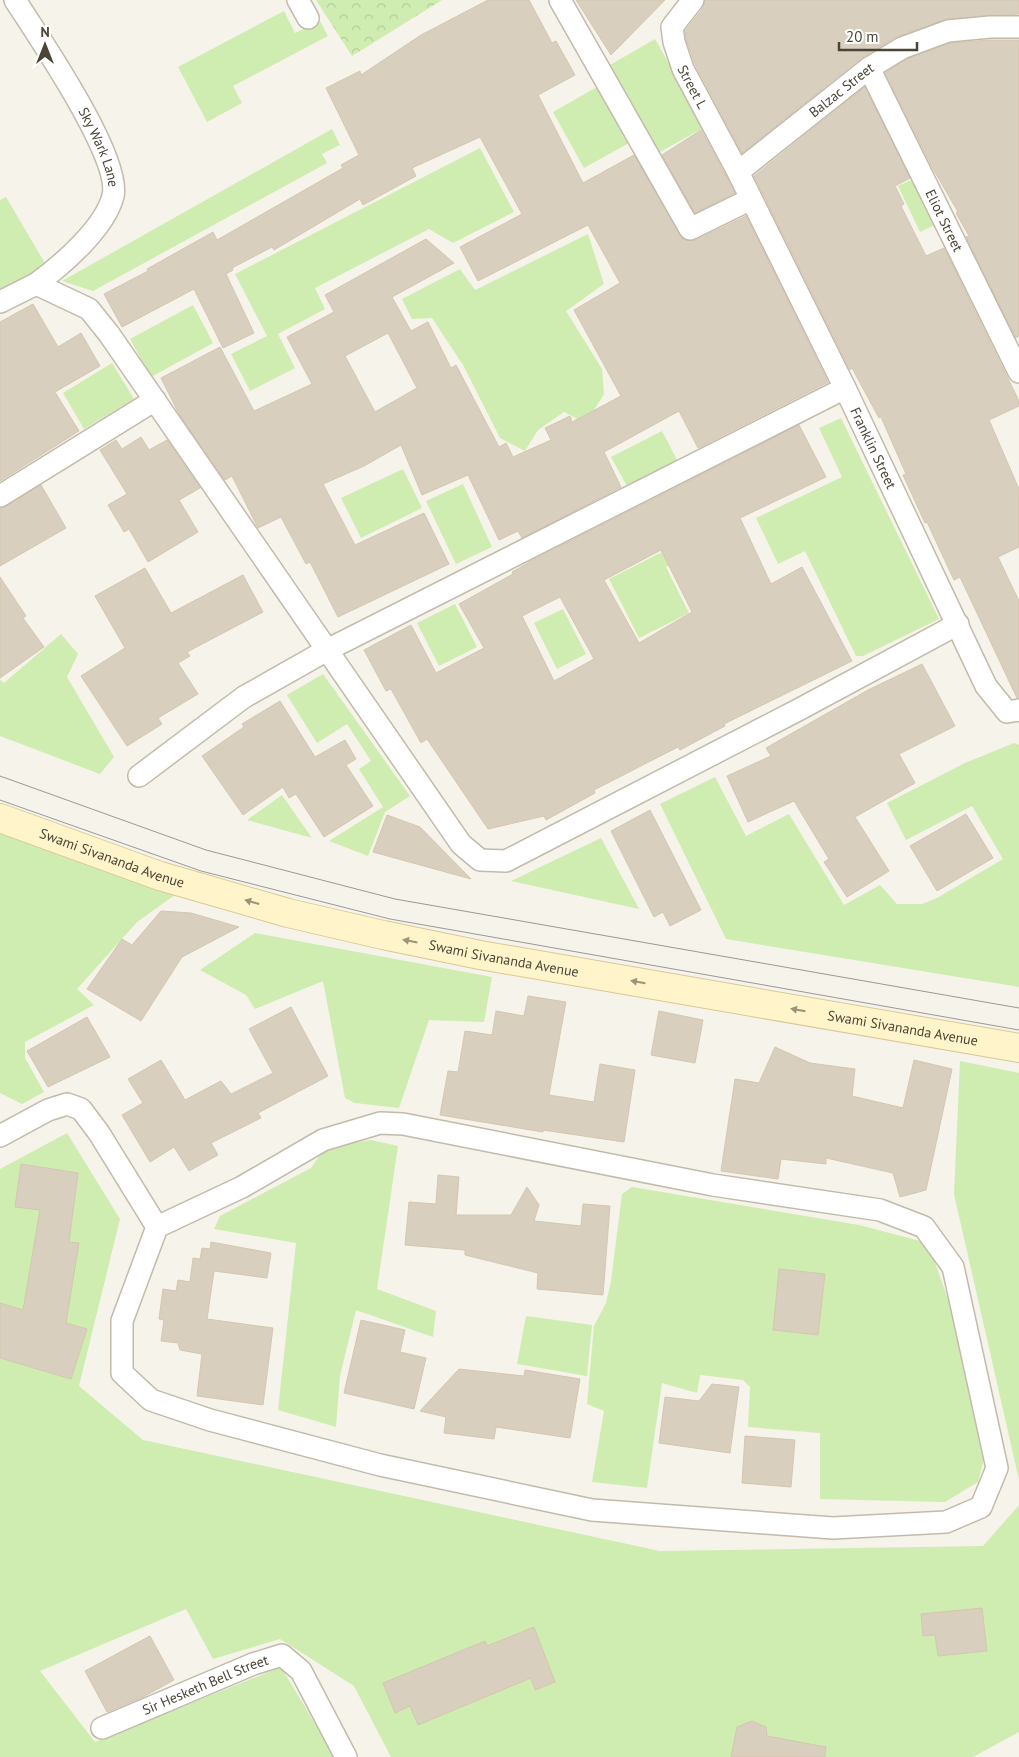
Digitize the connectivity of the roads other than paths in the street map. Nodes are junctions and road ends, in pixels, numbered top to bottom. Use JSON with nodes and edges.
{"nodes":[{"id":1,"x":15,"y":0,"type":"edge"},
{"id":2,"x":560,"y":0,"type":"edge"},
{"id":3,"x":693,"y":0,"type":"edge"},
{"id":4,"x":1019,"y":27,"type":"edge"},
{"id":5,"x":870,"y":68,"type":"junction"},
{"id":6,"x":738,"y":172,"type":"junction"},
{"id":7,"x":751,"y":199,"type":"junction"},
{"id":8,"x":36,"y":284,"type":"junction"},
{"id":9,"x":0,"y":302,"type":"edge"},
{"id":10,"x":1019,"y":372,"type":"edge"},
{"id":11,"x":845,"y":388,"type":"junction"},
{"id":12,"x":155,"y":400,"type":"junction"},
{"id":13,"x":0,"y":496,"type":"edge"},
{"id":14,"x":958,"y":624,"type":"junction"},
{"id":15,"x":327,"y":650,"type":"junction"},
{"id":16,"x":1019,"y":710,"type":"edge"},
{"id":17,"x":138,"y":776,"type":"dead end"},
{"id":18,"x":0,"y":818,"type":"edge"},
{"id":19,"x":1019,"y":1048,"type":"edge"},
{"id":20,"x":2,"y":1131,"type":"edge"},
{"id":21,"x":157,"y":1227,"type":"junction"},
{"id":22,"x":102,"y":1728,"type":"dead end"},
{"id":23,"x":346,"y":1757,"type":"edge"}],
"edges":[{"from":1,"to":8,"type":"street","name":"Sky Wark Lane"},
{"from":2,"to":7,"type":"street"},
{"from":3,"to":6,"type":"street","name":"Street L"},
{"from":4,"to":5,"type":"street","name":"Balzac Street"},
{"from":5,"to":6,"type":"street","name":"Balzac Street"},
{"from":5,"to":10,"type":"street","name":"Eliot Street"},
{"from":6,"to":7,"type":"street","name":"Franklin Street"},
{"from":7,"to":11,"type":"street","name":"Franklin Street"},
{"from":8,"to":9,"type":"street","name":"Sky Wark Lane"},
{"from":8,"to":12,"type":"street"},
{"from":11,"to":14,"type":"street","name":"Franklin Street"},
{"from":11,"to":15,"type":"street"},
{"from":12,"to":13,"type":"street"},
{"from":12,"to":15,"type":"street"},
{"from":14,"to":15,"type":"street"},
{"from":14,"to":16,"type":"street","name":"Franklin Street"},
{"from":15,"to":17,"type":"street"},
{"from":19,"to":18,"type":"street","name":"Swami Sivananda Avenue","one_way":true},
{"from":20,"to":21,"type":"street"},
{"from":21,"to":21,"type":"street"},
{"from":22,"to":23,"type":"street","name":"Sir Hesketh Bell Street"}]}
